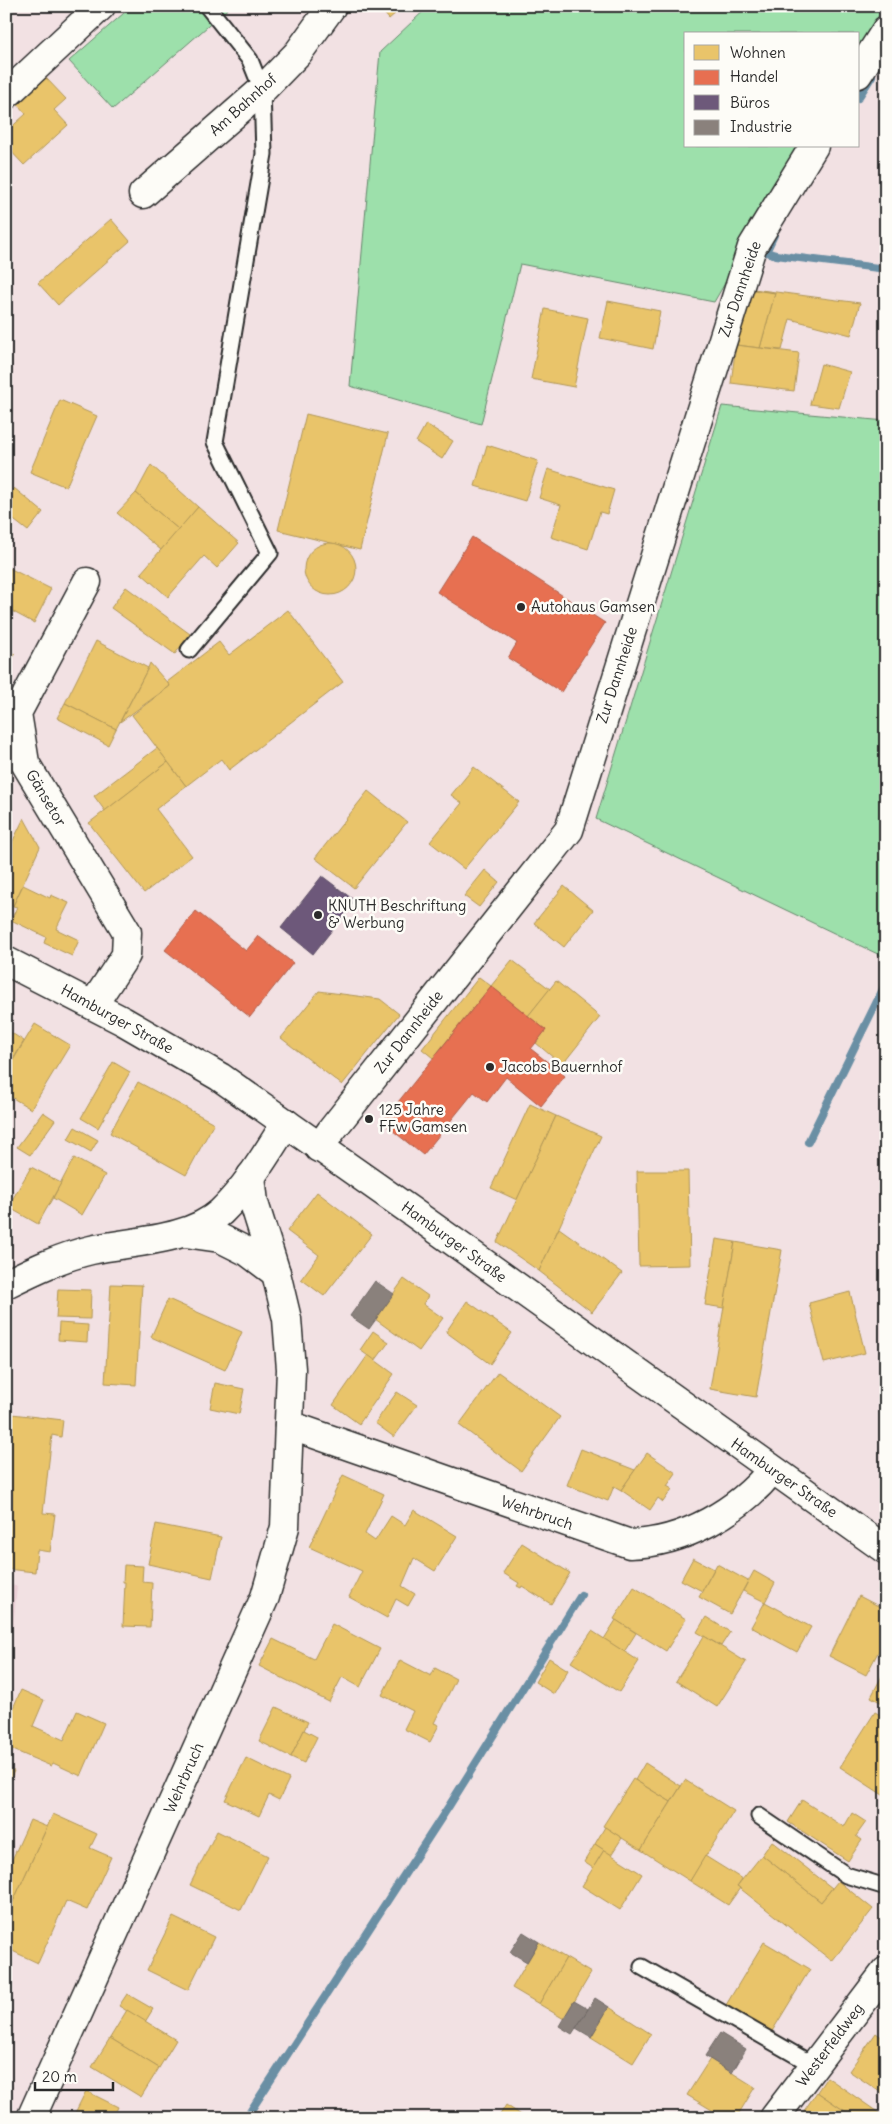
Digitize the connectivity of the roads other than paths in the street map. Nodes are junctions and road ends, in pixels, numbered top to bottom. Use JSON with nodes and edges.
{"nodes":[{"id":1,"x":101,"y":6,"type":"edge"},
{"id":2,"x":207,"y":6,"type":"edge"},
{"id":3,"x":332,"y":6,"type":"edge"},
{"id":4,"x":886,"y":30,"type":"edge"},
{"id":5,"x":860,"y":71,"type":"edge"},
{"id":6,"x":262,"y":90,"type":"junction"},
{"id":7,"x":6,"y":95,"type":"edge"},
{"id":8,"x":813,"y":148,"type":"edge"},
{"id":9,"x":143,"y":194,"type":"dead end"},
{"id":10,"x":87,"y":582,"type":"dead end"},
{"id":11,"x":189,"y":650,"type":"dead end"},
{"id":12,"x":6,"y":962,"type":"edge"},
{"id":13,"x":93,"y":1005,"type":"junction"},
{"id":14,"x":286,"y":1123,"type":"junction"},
{"id":15,"x":320,"y":1148,"type":"junction"},
{"id":16,"x":251,"y":1176,"type":"junction"},
{"id":17,"x":186,"y":1233,"type":"junction"},
{"id":18,"x":276,"y":1273,"type":"junction"},
{"id":19,"x":6,"y":1284,"type":"edge"},
{"id":20,"x":289,"y":1426,"type":"junction"},
{"id":21,"x":772,"y":1470,"type":"junction"},
{"id":22,"x":886,"y":1550,"type":"edge"},
{"id":23,"x":759,"y":1816,"type":"dead end"},
{"id":24,"x":886,"y":1887,"type":"edge"},
{"id":25,"x":642,"y":1967,"type":"dead end"},
{"id":26,"x":886,"y":1971,"type":"edge"},
{"id":27,"x":815,"y":2066,"type":"junction"},
{"id":28,"x":32,"y":2118,"type":"edge"},
{"id":29,"x":774,"y":2118,"type":"edge"}],
"edges":[{"from":1,"to":7,"type":"street"},
{"from":2,"to":6,"type":"lane"},
{"from":3,"to":6,"type":"street","name":"Am Bahnhof"},
{"from":4,"to":5,"type":"street"},
{"from":6,"to":9,"type":"street","name":"Am Bahnhof"},
{"from":6,"to":11,"type":"lane"},
{"from":8,"to":15,"type":"street","name":"Zur Dannheide"},
{"from":10,"to":13,"type":"street","name":"Gänsetor"},
{"from":12,"to":13,"type":"street","name":"Hamburger Straße"},
{"from":13,"to":14,"type":"street","name":"Hamburger Straße"},
{"from":14,"to":15,"type":"street","name":"Hamburger Straße"},
{"from":14,"to":16,"type":"street"},
{"from":15,"to":21,"type":"street","name":"Hamburger Straße"},
{"from":16,"to":17,"type":"street"},
{"from":16,"to":18,"type":"street","name":"Wehrbruch"},
{"from":17,"to":18,"type":"street"},
{"from":17,"to":19,"type":"street"},
{"from":18,"to":20,"type":"street","name":"Wehrbruch"},
{"from":20,"to":21,"type":"street","name":"Wehrbruch"},
{"from":20,"to":28,"type":"street","name":"Wehrbruch"},
{"from":21,"to":22,"type":"street","name":"Hamburger Straße"},
{"from":23,"to":24,"type":"lane"},
{"from":25,"to":27,"type":"lane"},
{"from":26,"to":27,"type":"street","name":"Westerfeldweg"},
{"from":27,"to":29,"type":"street","name":"Westerfeldweg"}]}
